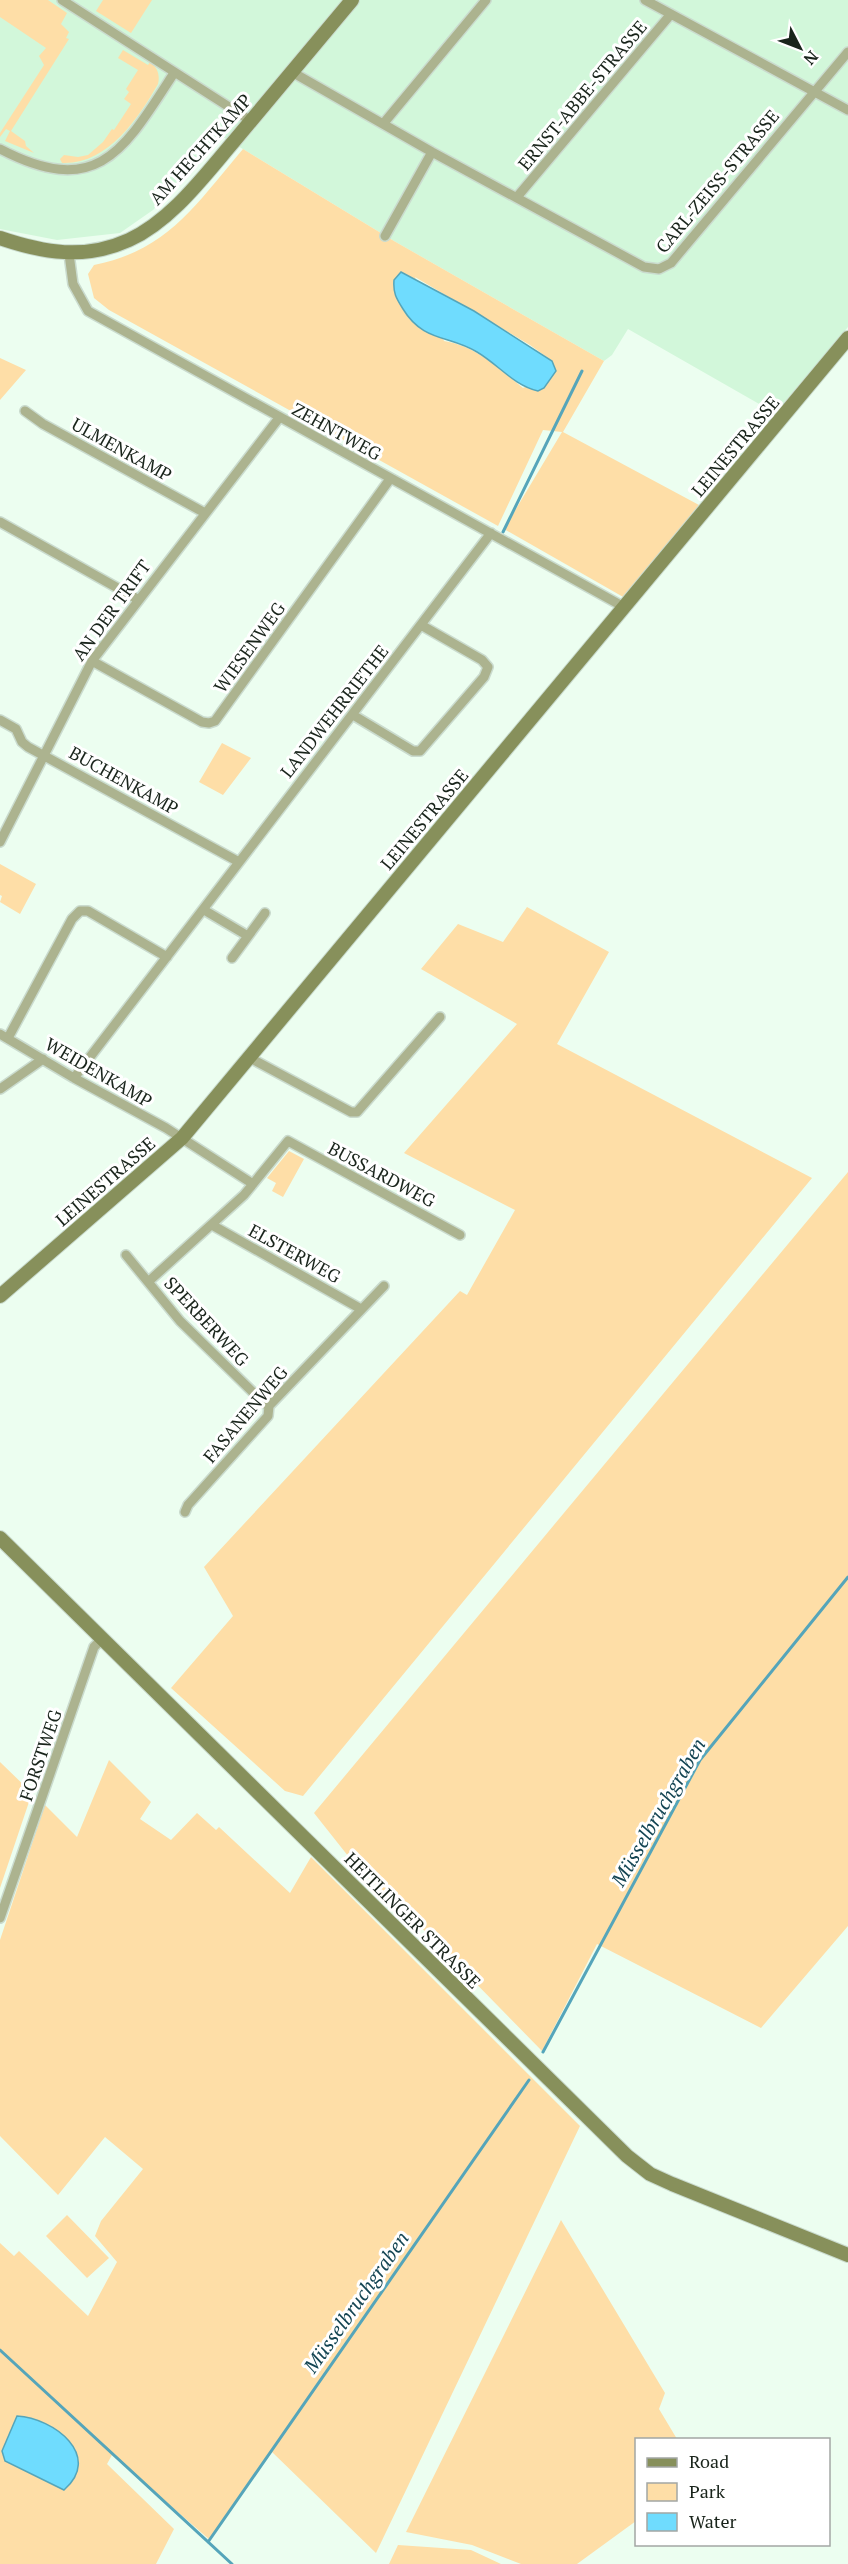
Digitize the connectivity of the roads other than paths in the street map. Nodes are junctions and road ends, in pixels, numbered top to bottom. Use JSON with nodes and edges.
{"nodes":[{"id":1,"x":62,"y":0,"type":"edge"},
{"id":2,"x":352,"y":0,"type":"edge"},
{"id":3,"x":486,"y":0,"type":"edge"},
{"id":4,"x":645,"y":0,"type":"edge"},
{"id":5,"x":671,"y":14,"type":"junction"},
{"id":6,"x":848,"y":52,"type":"edge"},
{"id":7,"x":292,"y":72,"type":"junction"},
{"id":8,"x":174,"y":74,"type":"junction"},
{"id":9,"x":814,"y":92,"type":"junction"},
{"id":10,"x":848,"y":110,"type":"edge"},
{"id":11,"x":251,"y":121,"type":"junction"},
{"id":12,"x":382,"y":124,"type":"junction"},
{"id":13,"x":0,"y":149,"type":"edge"},
{"id":14,"x":432,"y":152,"type":"junction"},
{"id":15,"x":517,"y":197,"type":"junction"},
{"id":16,"x":385,"y":236,"type":"dead end"},
{"id":17,"x":0,"y":238,"type":"edge"},
{"id":18,"x":69,"y":254,"type":"junction"},
{"id":19,"x":848,"y":338,"type":"edge"},
{"id":20,"x":25,"y":411,"type":"dead end"},
{"id":21,"x":279,"y":418,"type":"junction"},
{"id":22,"x":390,"y":479,"type":"junction"},
{"id":23,"x":204,"y":513,"type":"junction"},
{"id":24,"x":0,"y":522,"type":"edge"},
{"id":25,"x":491,"y":533,"type":"junction"},
{"id":26,"x":139,"y":600,"type":"junction"},
{"id":27,"x":624,"y":607,"type":"junction"},
{"id":28,"x":421,"y":625,"type":"junction"},
{"id":29,"x":92,"y":661,"type":"junction"},
{"id":30,"x":353,"y":715,"type":"junction"},
{"id":31,"x":0,"y":720,"type":"edge"},
{"id":32,"x":44,"y":755,"type":"junction"},
{"id":33,"x":0,"y":842,"type":"edge"},
{"id":34,"x":239,"y":862,"type":"junction"},
{"id":35,"x":204,"y":910,"type":"junction"},
{"id":36,"x":265,"y":913,"type":"dead end"},
{"id":37,"x":248,"y":936,"type":"junction"},
{"id":38,"x":167,"y":957,"type":"junction"},
{"id":39,"x":232,"y":958,"type":"dead end"},
{"id":40,"x":440,"y":1017,"type":"dead end"},
{"id":41,"x":4,"y":1036,"type":"edge"},
{"id":42,"x":250,"y":1058,"type":"junction"},
{"id":43,"x":43,"y":1059,"type":"junction"},
{"id":44,"x":74,"y":1078,"type":"junction"},
{"id":45,"x":0,"y":1089,"type":"edge"},
{"id":46,"x":182,"y":1138,"type":"junction"},
{"id":47,"x":253,"y":1184,"type":"junction"},
{"id":48,"x":212,"y":1226,"type":"junction"},
{"id":49,"x":460,"y":1235,"type":"dead end"},
{"id":50,"x":126,"y":1255,"type":"dead end"},
{"id":51,"x":148,"y":1282,"type":"junction"},
{"id":52,"x":384,"y":1286,"type":"dead end"},
{"id":53,"x":0,"y":1296,"type":"edge"},
{"id":54,"x":361,"y":1309,"type":"junction"},
{"id":55,"x":269,"y":1406,"type":"junction"},
{"id":56,"x":185,"y":1512,"type":"dead end"},
{"id":57,"x":0,"y":1538,"type":"edge"},
{"id":58,"x":102,"y":1639,"type":"junction"},
{"id":59,"x":0,"y":1918,"type":"edge"},
{"id":60,"x":848,"y":2255,"type":"edge"}],
"edges":[{"from":1,"to":8,"type":"street"},
{"from":2,"to":7,"type":"street","name":"AM HECHTKAMP"},
{"from":3,"to":12,"type":"street"},
{"from":4,"to":5,"type":"street"},
{"from":5,"to":9,"type":"street"},
{"from":5,"to":15,"type":"street","name":"ERNST-ABBE-STRASSE"},
{"from":6,"to":9,"type":"street","name":"CARL-ZEISS-STRASSE"},
{"from":7,"to":11,"type":"street","name":"AM HECHTKAMP"},
{"from":7,"to":12,"type":"street","name":"CARL-ZEISS-STRASSE"},
{"from":8,"to":11,"type":"street"},
{"from":8,"to":13,"type":"street"},
{"from":9,"to":10,"type":"street"},
{"from":9,"to":15,"type":"street","name":"CARL-ZEISS-STRASSE"},
{"from":11,"to":18,"type":"street","name":"AM HECHTKAMP"},
{"from":12,"to":14,"type":"street","name":"CARL-ZEISS-STRASSE"},
{"from":14,"to":15,"type":"street","name":"CARL-ZEISS-STRASSE"},
{"from":14,"to":16,"type":"street"},
{"from":17,"to":18,"type":"street","name":"AM HECHTKAMP"},
{"from":18,"to":21,"type":"street","name":"ZEHNTWEG"},
{"from":19,"to":27,"type":"street","name":"LEINESTRASSE"},
{"from":20,"to":23,"type":"street","name":"ULMENKAMP"},
{"from":21,"to":22,"type":"street","name":"ZEHNTWEG"},
{"from":21,"to":23,"type":"street","name":"AN DER TRIFT"},
{"from":22,"to":25,"type":"street","name":"ZEHNTWEG"},
{"from":22,"to":29,"type":"street","name":"WIESENWEG"},
{"from":23,"to":26,"type":"street","name":"AN DER TRIFT"},
{"from":24,"to":26,"type":"street"},
{"from":25,"to":27,"type":"street","name":"ZEHNTWEG"},
{"from":25,"to":28,"type":"street","name":"LANDWEHRRIETHE"},
{"from":26,"to":29,"type":"street","name":"AN DER TRIFT"},
{"from":27,"to":42,"type":"street","name":"LEINESTRASSE"},
{"from":28,"to":30,"type":"street","name":"LANDWEHRRIETHE"},
{"from":28,"to":30,"type":"street"},
{"from":29,"to":32,"type":"street","name":"AN DER TRIFT"},
{"from":30,"to":34,"type":"street","name":"LANDWEHRRIETHE"},
{"from":31,"to":32,"type":"street","name":"BUCHENKAMP"},
{"from":32,"to":33,"type":"street","name":"AN DER TRIFT"},
{"from":32,"to":34,"type":"street","name":"BUCHENKAMP"},
{"from":34,"to":35,"type":"street","name":"LANDWEHRRIETHE"},
{"from":35,"to":37,"type":"street"},
{"from":35,"to":38,"type":"street","name":"LANDWEHRRIETHE"},
{"from":36,"to":37,"type":"street"},
{"from":37,"to":39,"type":"street"},
{"from":38,"to":41,"type":"street"},
{"from":38,"to":44,"type":"street","name":"LANDWEHRRIETHE"},
{"from":40,"to":42,"type":"street"},
{"from":41,"to":43,"type":"street","name":"WEIDENKAMP"},
{"from":42,"to":46,"type":"street","name":"LEINESTRASSE"},
{"from":43,"to":44,"type":"street","name":"WEIDENKAMP"},
{"from":43,"to":45,"type":"street"},
{"from":44,"to":46,"type":"street","name":"WEIDENKAMP"},
{"from":46,"to":47,"type":"street","name":"WEIDENKAMP"},
{"from":46,"to":53,"type":"street","name":"LEINESTRASSE"},
{"from":47,"to":48,"type":"street"},
{"from":47,"to":49,"type":"street","name":"BUSSARDWEG"},
{"from":48,"to":51,"type":"street"},
{"from":48,"to":54,"type":"street","name":"ELSTERWEG"},
{"from":50,"to":51,"type":"street","name":"SPERBERWEG"},
{"from":51,"to":55,"type":"street","name":"SPERBERWEG"},
{"from":52,"to":54,"type":"street","name":"FASANENWEG"},
{"from":54,"to":55,"type":"street","name":"FASANENWEG"},
{"from":55,"to":56,"type":"street","name":"FASANENWEG"},
{"from":57,"to":58,"type":"street","name":"HEITLINGER STRASSE"},
{"from":58,"to":59,"type":"street","name":"FORSTWEG"},
{"from":58,"to":60,"type":"street","name":"HEITLINGER STRASSE"}]}
